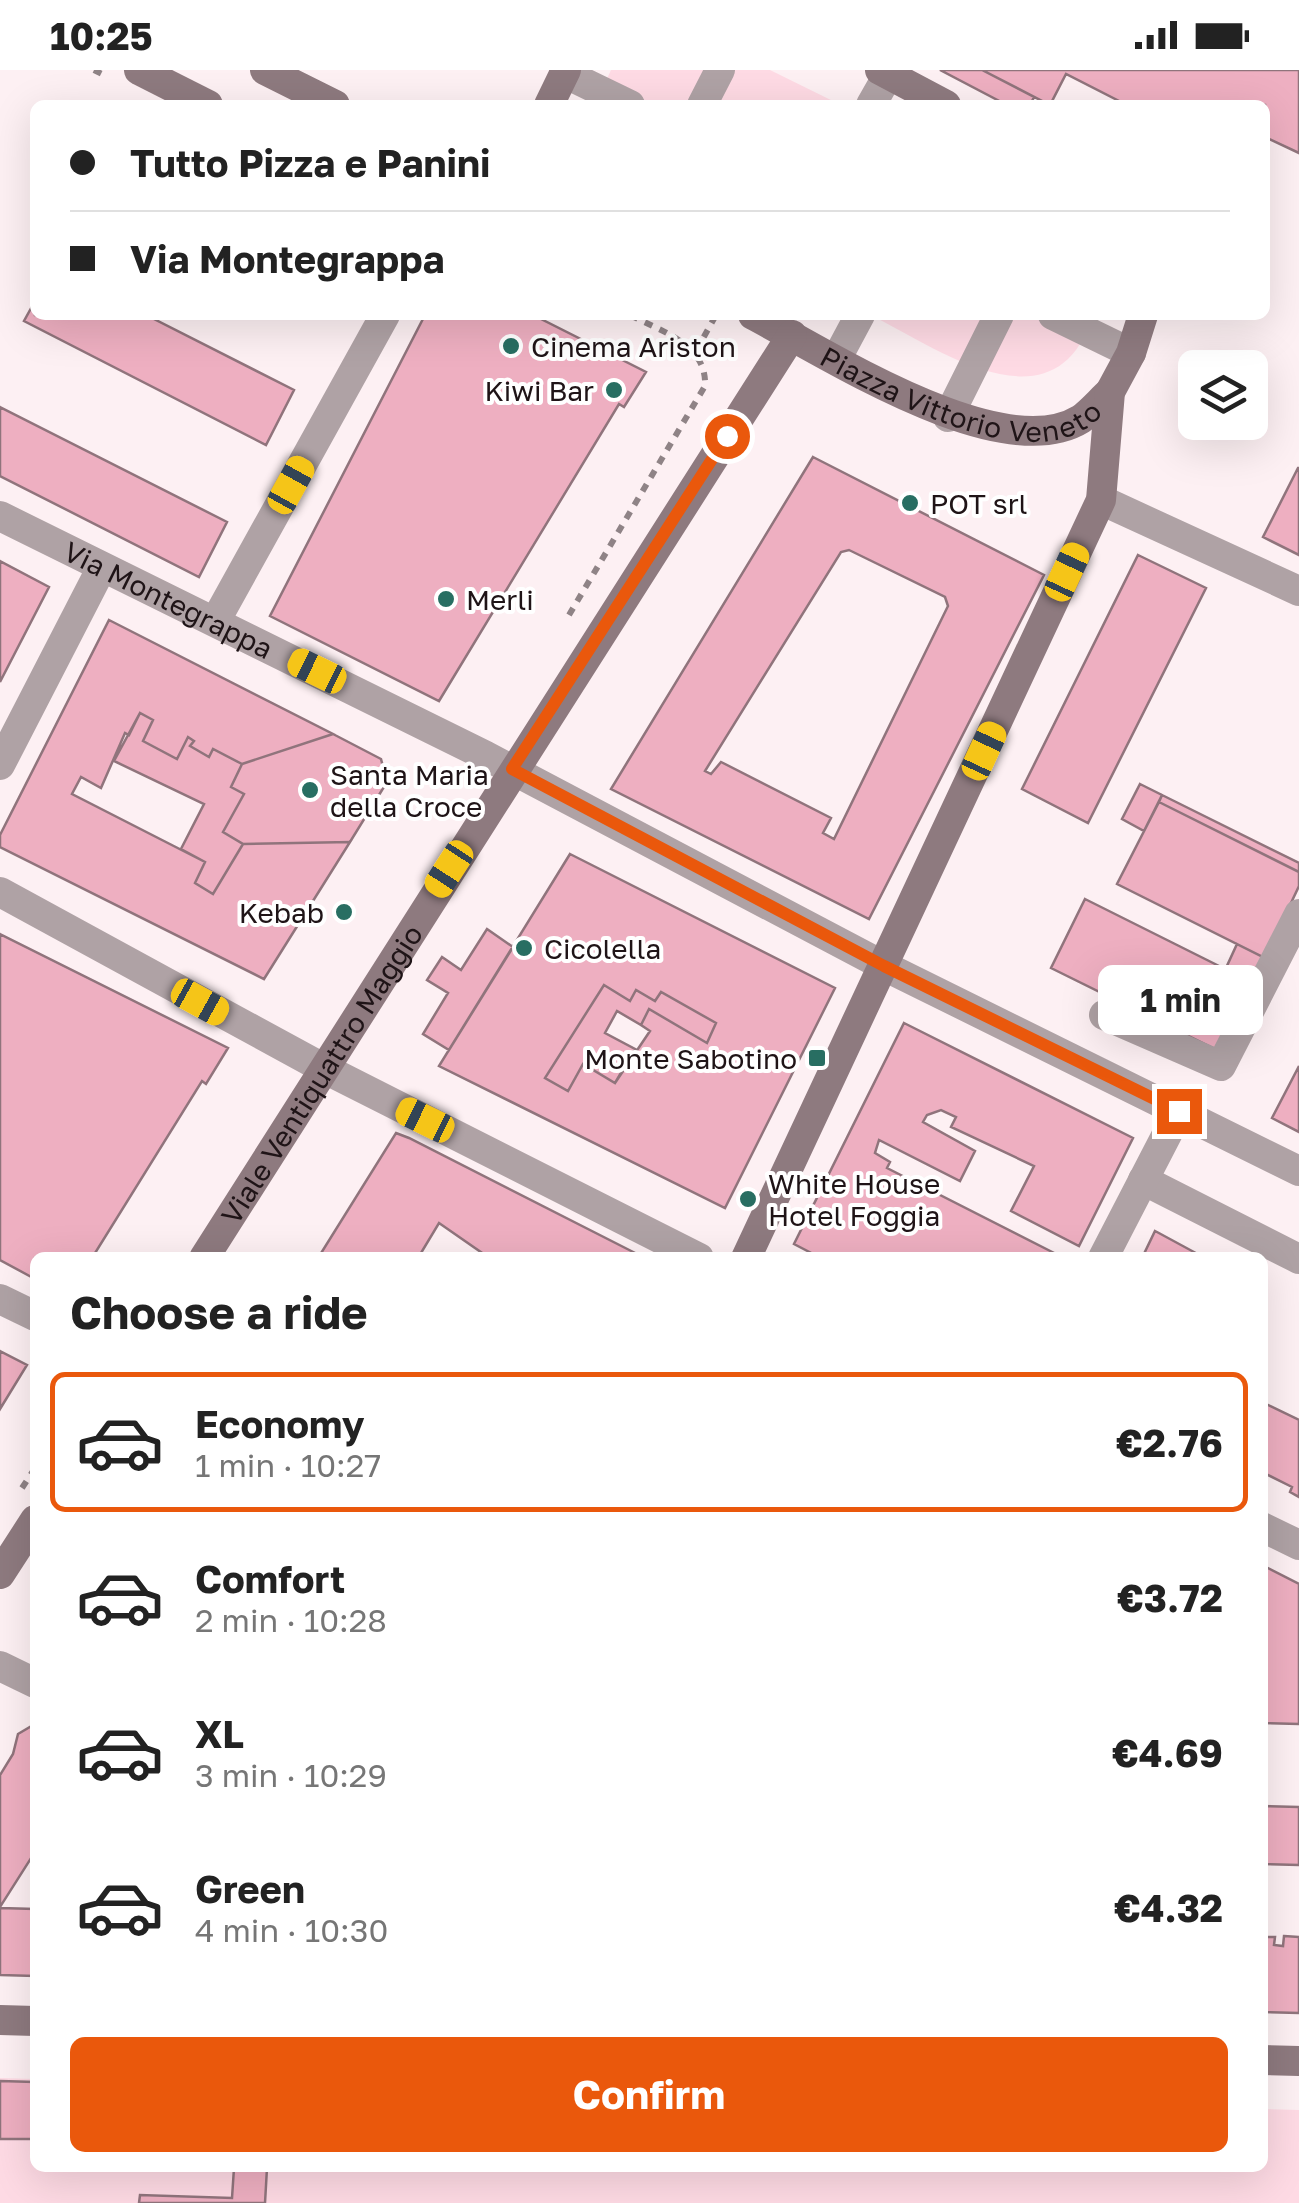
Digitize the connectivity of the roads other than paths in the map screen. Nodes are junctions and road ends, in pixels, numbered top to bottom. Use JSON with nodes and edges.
{"nodes":[{"id":1,"x":139,"y":70,"type":"edge"},
{"id":2,"x":264,"y":70,"type":"edge"},
{"id":3,"x":720,"y":70,"type":"edge"},
{"id":4,"x":565,"y":72,"type":"edge"},
{"id":5,"x":884,"y":72,"type":"edge"},
{"id":6,"x":198,"y":100,"type":"edge"},
{"id":7,"x":325,"y":100,"type":"edge"},
{"id":8,"x":551,"y":100,"type":"edge"},
{"id":9,"x":620,"y":100,"type":"edge"},
{"id":10,"x":705,"y":100,"type":"edge"},
{"id":11,"x":873,"y":100,"type":"edge"},
{"id":12,"x":937,"y":100,"type":"edge"},
{"id":13,"x":382,"y":320,"type":"edge"},
{"id":14,"x":763,"y":320,"type":"edge"},
{"id":15,"x":857,"y":320,"type":"edge"},
{"id":16,"x":996,"y":320,"type":"edge"},
{"id":17,"x":1063,"y":320,"type":"edge"},
{"id":18,"x":1141,"y":320,"type":"edge"},
{"id":19,"x":792,"y":335,"type":"junction"},
{"id":20,"x":1131,"y":353,"type":"junction"},
{"id":21,"x":837,"y":358,"type":"junction"},
{"id":22,"x":1110,"y":392,"type":"junction"},
{"id":23,"x":948,"y":416,"type":"junction"},
{"id":24,"x":1101,"y":500,"type":"junction"},
{"id":25,"x":0,"y":516,"type":"edge"},
{"id":26,"x":102,"y":567,"type":"junction"},
{"id":27,"x":1299,"y":592,"type":"edge"},
{"id":28,"x":216,"y":620,"type":"junction"},
{"id":29,"x":0,"y":765,"type":"edge"},
{"id":30,"x":512,"y":769,"type":"junction"},
{"id":31,"x":0,"y":892,"type":"edge"},
{"id":32,"x":1299,"y":914,"type":"edge"},
{"id":33,"x":1288,"y":962,"type":"edge"},
{"id":34,"x":884,"y":966,"type":"junction"},
{"id":35,"x":1104,"y":1015,"type":"dead end"},
{"id":36,"x":322,"y":1068,"type":"junction"},
{"id":37,"x":1179,"y":1111,"type":"junction"},
{"id":38,"x":1299,"y":1170,"type":"edge"},
{"id":39,"x":1143,"y":1180,"type":"junction"},
{"id":40,"x":208,"y":1252,"type":"edge"},
{"id":41,"x":687,"y":1252,"type":"edge"},
{"id":42,"x":749,"y":1252,"type":"edge"},
{"id":43,"x":1106,"y":1252,"type":"edge"},
{"id":44,"x":1299,"y":1259,"type":"edge"},
{"id":45,"x":0,"y":1299,"type":"edge"},
{"id":46,"x":30,"y":1314,"type":"edge"},
{"id":47,"x":30,"y":1528,"type":"edge"},
{"id":48,"x":1268,"y":1530,"type":"edge"},
{"id":49,"x":1299,"y":1545,"type":"edge"},
{"id":50,"x":0,"y":1574,"type":"edge"},
{"id":51,"x":0,"y":1666,"type":"edge"},
{"id":52,"x":30,"y":1680,"type":"edge"},
{"id":53,"x":0,"y":2020,"type":"edge"},
{"id":54,"x":30,"y":2022,"type":"edge"},
{"id":55,"x":1268,"y":2060,"type":"edge"},
{"id":56,"x":1299,"y":2062,"type":"edge"}],
"edges":[{"from":1,"to":6,"type":"street"},
{"from":2,"to":7,"type":"street"},
{"from":3,"to":10,"type":"street"},
{"from":4,"to":8,"type":"street"},
{"from":4,"to":9,"type":"street"},
{"from":5,"to":11,"type":"street"},
{"from":5,"to":12,"type":"street"},
{"from":13,"to":28,"type":"street"},
{"from":14,"to":19,"type":"street","name":"Piazza Vittorio Veneto"},
{"from":15,"to":21,"type":"street"},
{"from":16,"to":23,"type":"street"},
{"from":17,"to":20,"type":"street"},
{"from":18,"to":20,"type":"street","name":"Piazza Vittorio Veneto"},
{"from":19,"to":21,"type":"street","name":"Piazza Vittorio Veneto"},
{"from":19,"to":30,"type":"street","name":"Viale Ventiquattro Maggio"},
{"from":20,"to":22,"type":"street","name":"Piazza Vittorio Veneto"},
{"from":21,"to":23,"type":"street","name":"Piazza Vittorio Veneto"},
{"from":22,"to":23,"type":"street","name":"Piazza Vittorio Veneto"},
{"from":22,"to":24,"type":"street","name":"Piazza Vittorio Veneto"},
{"from":24,"to":27,"type":"street"},
{"from":24,"to":34,"type":"street"},
{"from":25,"to":26,"type":"street","name":"Via Montegrappa"},
{"from":26,"to":28,"type":"street","name":"Via Montegrappa"},
{"from":26,"to":29,"type":"street"},
{"from":28,"to":30,"type":"street","name":"Via Montegrappa"},
{"from":30,"to":34,"type":"street","name":"Via Montegrappa"},
{"from":30,"to":36,"type":"street","name":"Viale Ventiquattro Maggio"},
{"from":31,"to":36,"type":"street"},
{"from":32,"to":33,"type":"street"},
{"from":33,"to":35,"type":"street"},
{"from":34,"to":37,"type":"street","name":"Via Montegrappa"},
{"from":34,"to":42,"type":"street"},
{"from":36,"to":40,"type":"street","name":"Viale Ventiquattro Maggio"},
{"from":36,"to":41,"type":"street"},
{"from":37,"to":38,"type":"street","name":"Via Montegrappa"},
{"from":37,"to":39,"type":"street"},
{"from":39,"to":43,"type":"street"},
{"from":39,"to":44,"type":"street"},
{"from":45,"to":46,"type":"street"},
{"from":47,"to":50,"type":"street"},
{"from":48,"to":49,"type":"street"},
{"from":51,"to":52,"type":"street"},
{"from":53,"to":54,"type":"street"},
{"from":55,"to":56,"type":"street"}]}
